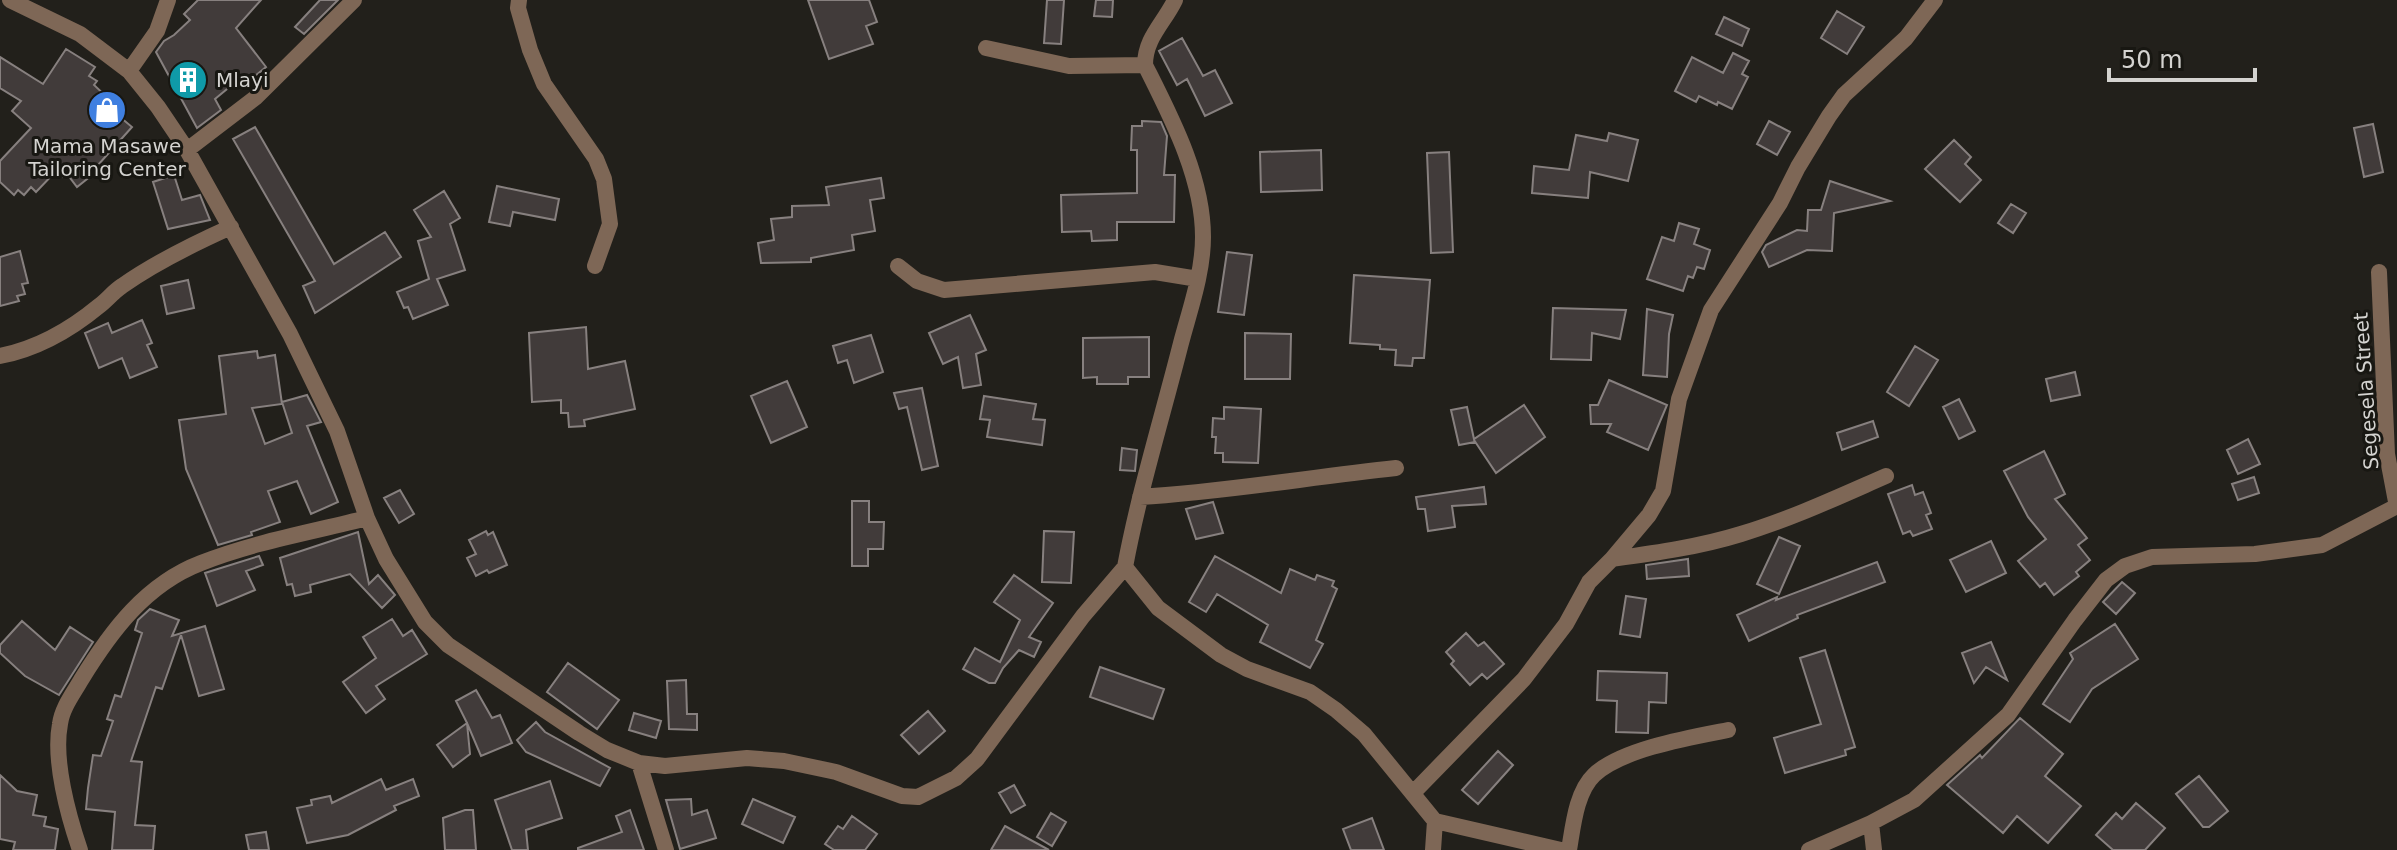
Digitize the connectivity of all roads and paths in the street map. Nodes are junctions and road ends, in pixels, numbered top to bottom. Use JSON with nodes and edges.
{"nodes":[{"id":1,"x":10,"y":0,"type":"edge"},
{"id":2,"x":168,"y":0,"type":"edge"},
{"id":3,"x":354,"y":0,"type":"edge"},
{"id":4,"x":519,"y":0,"type":"edge"},
{"id":5,"x":1175,"y":0,"type":"edge"},
{"id":6,"x":1935,"y":0,"type":"edge"},
{"id":7,"x":986,"y":48,"type":"dead end"},
{"id":8,"x":1145,"y":65,"type":"junction"},
{"id":9,"x":129,"y":71,"type":"junction"},
{"id":10,"x":187,"y":150,"type":"junction"},
{"id":11,"x":231,"y":227,"type":"junction"},
{"id":12,"x":595,"y":266,"type":"dead end"},
{"id":13,"x":898,"y":266,"type":"dead end"},
{"id":14,"x":2379,"y":272,"type":"dead end"},
{"id":15,"x":1198,"y":279,"type":"junction"},
{"id":16,"x":0,"y":356,"type":"edge"},
{"id":17,"x":1396,"y":468,"type":"dead end"},
{"id":18,"x":1886,"y":476,"type":"dead end"},
{"id":19,"x":1140,"y":497,"type":"junction"},
{"id":20,"x":2397,"y":507,"type":"edge"},
{"id":21,"x":367,"y":518,"type":"junction"},
{"id":22,"x":1612,"y":559,"type":"junction"},
{"id":23,"x":1125,"y":567,"type":"junction"},
{"id":24,"x":1728,"y":730,"type":"dead end"},
{"id":25,"x":639,"y":763,"type":"junction"},
{"id":26,"x":1414,"y":792,"type":"junction"},
{"id":27,"x":1435,"y":821,"type":"junction"},
{"id":28,"x":1871,"y":823,"type":"junction"},
{"id":29,"x":80,"y":850,"type":"edge"},
{"id":30,"x":666,"y":850,"type":"edge"},
{"id":31,"x":1433,"y":850,"type":"edge"},
{"id":32,"x":1561,"y":850,"type":"edge"},
{"id":33,"x":1569,"y":850,"type":"edge"},
{"id":34,"x":1809,"y":850,"type":"edge"},
{"id":35,"x":1874,"y":850,"type":"edge"}],
"edges":[{"from":1,"to":9,"type":"street"},
{"from":2,"to":9,"type":"street"},
{"from":3,"to":10,"type":"street"},
{"from":4,"to":12,"type":"street"},
{"from":5,"to":8,"type":"street"},
{"from":6,"to":22,"type":"street"},
{"from":7,"to":8,"type":"street"},
{"from":8,"to":15,"type":"street"},
{"from":9,"to":10,"type":"street"},
{"from":10,"to":11,"type":"street"},
{"from":11,"to":16,"type":"street"},
{"from":11,"to":21,"type":"street"},
{"from":13,"to":15,"type":"street"},
{"from":14,"to":20,"type":"street","name":"Segesela Street"},
{"from":15,"to":19,"type":"street"},
{"from":17,"to":19,"type":"street"},
{"from":18,"to":22,"type":"street"},
{"from":19,"to":23,"type":"street"},
{"from":20,"to":28,"type":"street"},
{"from":21,"to":25,"type":"street"},
{"from":21,"to":29,"type":"street"},
{"from":22,"to":26,"type":"street"},
{"from":23,"to":25,"type":"street"},
{"from":23,"to":26,"type":"street"},
{"from":24,"to":33,"type":"street"},
{"from":25,"to":30,"type":"street"},
{"from":26,"to":27,"type":"street"},
{"from":27,"to":31,"type":"street"},
{"from":27,"to":32,"type":"street"},
{"from":28,"to":34,"type":"street"},
{"from":28,"to":35,"type":"street"}]}
